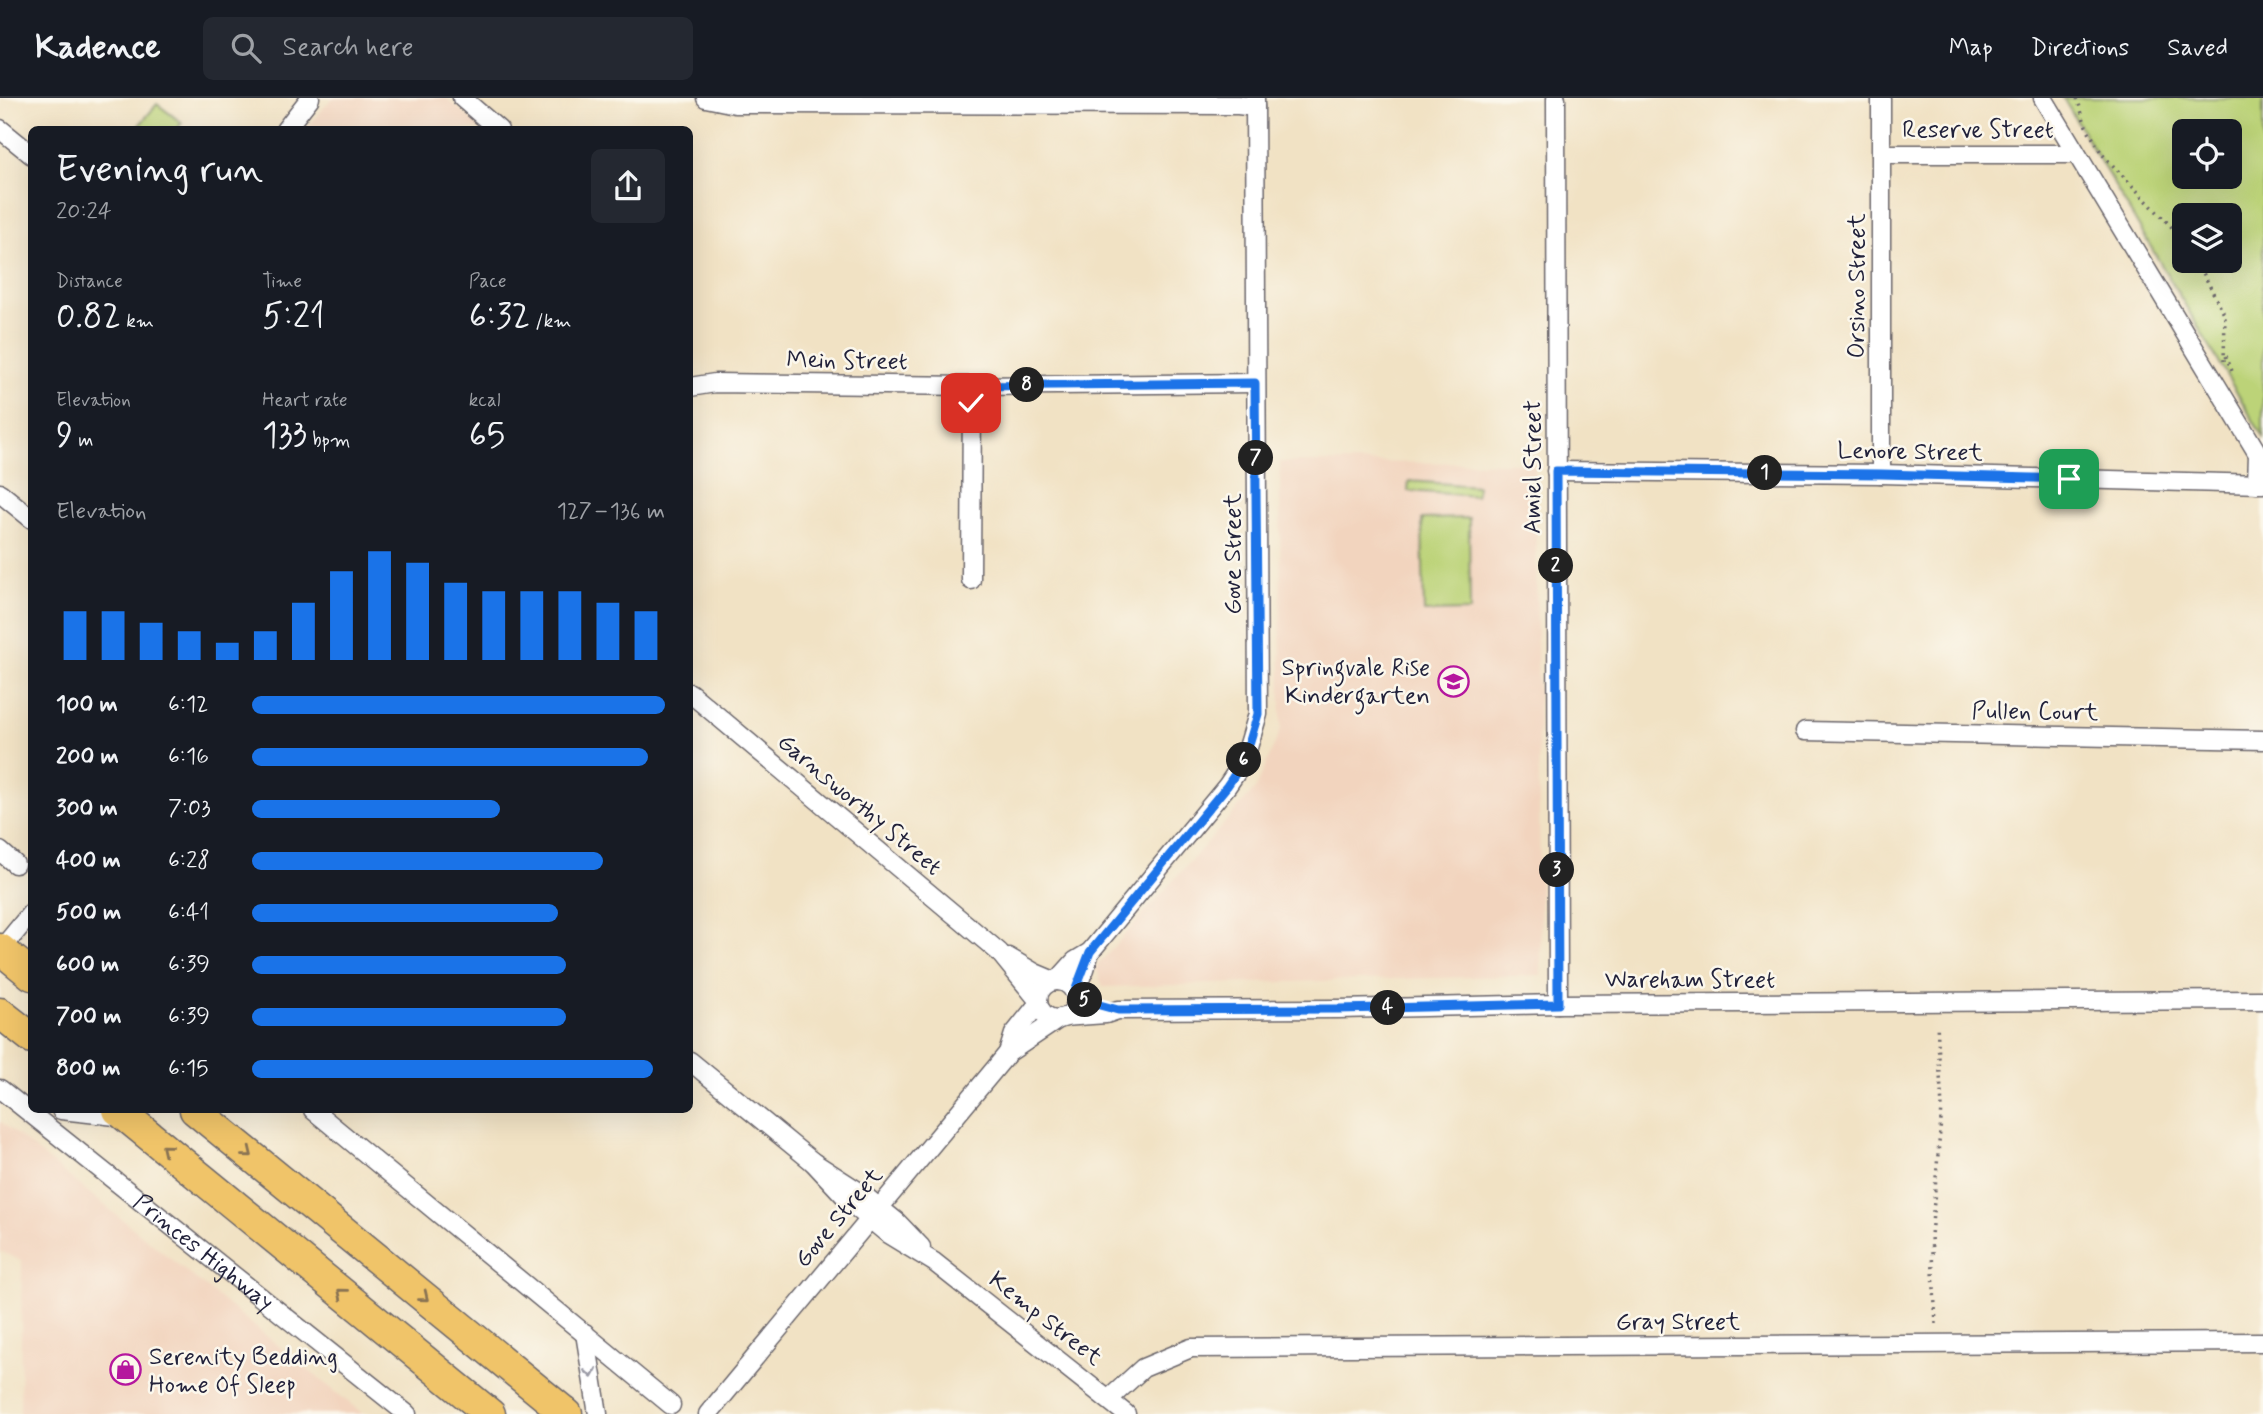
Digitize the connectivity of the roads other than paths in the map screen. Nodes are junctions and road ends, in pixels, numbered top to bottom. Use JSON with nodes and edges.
{"nodes":[{"id":1,"x":310,"y":98,"type":"edge"},
{"id":2,"x":462,"y":98,"type":"edge"},
{"id":3,"x":706,"y":98,"type":"edge"},
{"id":4,"x":1556,"y":98,"type":"edge"},
{"id":5,"x":1881,"y":98,"type":"edge"},
{"id":6,"x":2043,"y":98,"type":"edge"},
{"id":7,"x":1255,"y":103,"type":"edge"},
{"id":8,"x":288,"y":126,"type":"edge"},
{"id":9,"x":494,"y":126,"type":"edge"},
{"id":10,"x":0,"y":129,"type":"edge"},
{"id":11,"x":28,"y":152,"type":"edge"},
{"id":12,"x":1881,"y":153,"type":"junction"},
{"id":13,"x":2075,"y":153,"type":"junction"},
{"id":14,"x":1255,"y":383,"type":"junction"},
{"id":15,"x":972,"y":386,"type":"junction"},
{"id":16,"x":693,"y":387,"type":"edge"},
{"id":17,"x":1556,"y":471,"type":"junction"},
{"id":18,"x":1881,"y":474,"type":"junction"},
{"id":19,"x":2260,"y":484,"type":"edge"},
{"id":20,"x":0,"y":493,"type":"edge"},
{"id":21,"x":28,"y":516,"type":"edge"},
{"id":22,"x":971,"y":580,"type":"dead end"},
{"id":23,"x":693,"y":696,"type":"edge"},
{"id":24,"x":1805,"y":731,"type":"dead end"},
{"id":25,"x":2263,"y":740,"type":"edge"},
{"id":26,"x":0,"y":851,"type":"edge"},
{"id":27,"x":15,"y":864,"type":"dead end"},
{"id":28,"x":28,"y":917,"type":"edge"},
{"id":29,"x":0,"y":950,"type":"edge"},
{"id":30,"x":999,"y":952,"type":"junction"},
{"id":31,"x":1090,"y":952,"type":"junction"},
{"id":32,"x":28,"y":972,"type":"edge"},
{"id":33,"x":1055,"y":981,"type":"junction"},
{"id":34,"x":1074,"y":993,"type":"junction"},
{"id":35,"x":2263,"y":1000,"type":"edge"},
{"id":36,"x":1038,"y":1002,"type":"junction"},
{"id":37,"x":1558,"y":1004,"type":"junction"},
{"id":38,"x":1118,"y":1010,"type":"junction"},
{"id":39,"x":0,"y":1013,"type":"edge"},
{"id":40,"x":1061,"y":1018,"type":"junction"},
{"id":41,"x":28,"y":1035,"type":"edge"},
{"id":42,"x":1008,"y":1053,"type":"junction"},
{"id":43,"x":693,"y":1063,"type":"edge"},
{"id":44,"x":0,"y":1089,"type":"edge"},
{"id":45,"x":25,"y":1105,"type":"edge"},
{"id":46,"x":35,"y":1113,"type":"edge"},
{"id":47,"x":199,"y":1113,"type":"edge"},
{"id":48,"x":317,"y":1113,"type":"edge"},
{"id":49,"x":123,"y":1114,"type":"edge"},
{"id":50,"x":874,"y":1213,"type":"junction"},
{"id":51,"x":585,"y":1333,"type":"junction"},
{"id":52,"x":2263,"y":1342,"type":"edge"},
{"id":53,"x":1109,"y":1399,"type":"junction"},
{"id":54,"x":671,"y":1405,"type":"dead end"},
{"id":55,"x":407,"y":1414,"type":"edge"},
{"id":56,"x":490,"y":1414,"type":"edge"},
{"id":57,"x":567,"y":1414,"type":"edge"},
{"id":58,"x":597,"y":1414,"type":"edge"},
{"id":59,"x":708,"y":1414,"type":"edge"},
{"id":60,"x":1126,"y":1414,"type":"edge"}],
"edges":[{"from":1,"to":8,"type":"street"},
{"from":2,"to":9,"type":"street"},
{"from":3,"to":7,"type":"street"},
{"from":4,"to":17,"type":"street","name":"Amiel Street"},
{"from":5,"to":12,"type":"street","name":"Orsino Street"},
{"from":6,"to":13,"type":"street"},
{"from":7,"to":14,"type":"street","name":"Gove Street"},
{"from":10,"to":11,"type":"street"},
{"from":12,"to":13,"type":"street","name":"Reserve Street"},
{"from":12,"to":18,"type":"street","name":"Orsino Street"},
{"from":13,"to":19,"type":"street"},
{"from":14,"to":15,"type":"street","name":"Mein Street"},
{"from":14,"to":31,"type":"street","name":"Gove Street"},
{"from":15,"to":16,"type":"street","name":"Mein Street"},
{"from":15,"to":22,"type":"street"},
{"from":17,"to":18,"type":"street","name":"Lenore Street"},
{"from":17,"to":37,"type":"street","name":"Amiel Street"},
{"from":18,"to":19,"type":"street","name":"Lenore Street"},
{"from":20,"to":21,"type":"street"},
{"from":23,"to":30,"type":"street","name":"Garnsworthy Street"},
{"from":24,"to":25,"type":"street","name":"Pullen Court"},
{"from":26,"to":27,"type":"street"},
{"from":28,"to":29,"type":"street"},
{"from":29,"to":32,"type":"highway"},
{"from":30,"to":33,"type":"street","name":"Garnsworthy Street"},
{"from":30,"to":36,"type":"street","name":"Garnsworthy Street"},
{"from":31,"to":33,"type":"street","name":"Gove Street"},
{"from":31,"to":34,"type":"street","name":"Gove Street"},
{"from":33,"to":34,"type":"street"},
{"from":33,"to":36,"type":"street"},
{"from":34,"to":38,"type":"street","name":"Wareham Street"},
{"from":34,"to":40,"type":"street"},
{"from":35,"to":37,"type":"street","name":"Wareham Street"},
{"from":36,"to":40,"type":"street"},
{"from":36,"to":42,"type":"street","name":"Gove Street"},
{"from":37,"to":38,"type":"street","name":"Wareham Street"},
{"from":38,"to":40,"type":"street","name":"Wareham Street"},
{"from":39,"to":41,"type":"highway"},
{"from":40,"to":42,"type":"street","name":"Gove Street"},
{"from":42,"to":50,"type":"street","name":"Gove Street"},
{"from":43,"to":50,"type":"street","name":"Kemp Street"},
{"from":44,"to":45,"type":"street","name":"Princes Highway"},
{"from":46,"to":55,"type":"street","name":"Princes Highway"},
{"from":47,"to":57,"type":"highway","one_way":true},
{"from":48,"to":51,"type":"street"},
{"from":56,"to":49,"type":"highway","one_way":true},
{"from":50,"to":53,"type":"street","name":"Kemp Street"},
{"from":50,"to":59,"type":"street","name":"Gove Street"},
{"from":51,"to":54,"type":"street"},
{"from":51,"to":58,"type":"street","one_way":true},
{"from":52,"to":53,"type":"street","name":"Gray Street"},
{"from":53,"to":60,"type":"street","name":"Kemp Street"}]}
